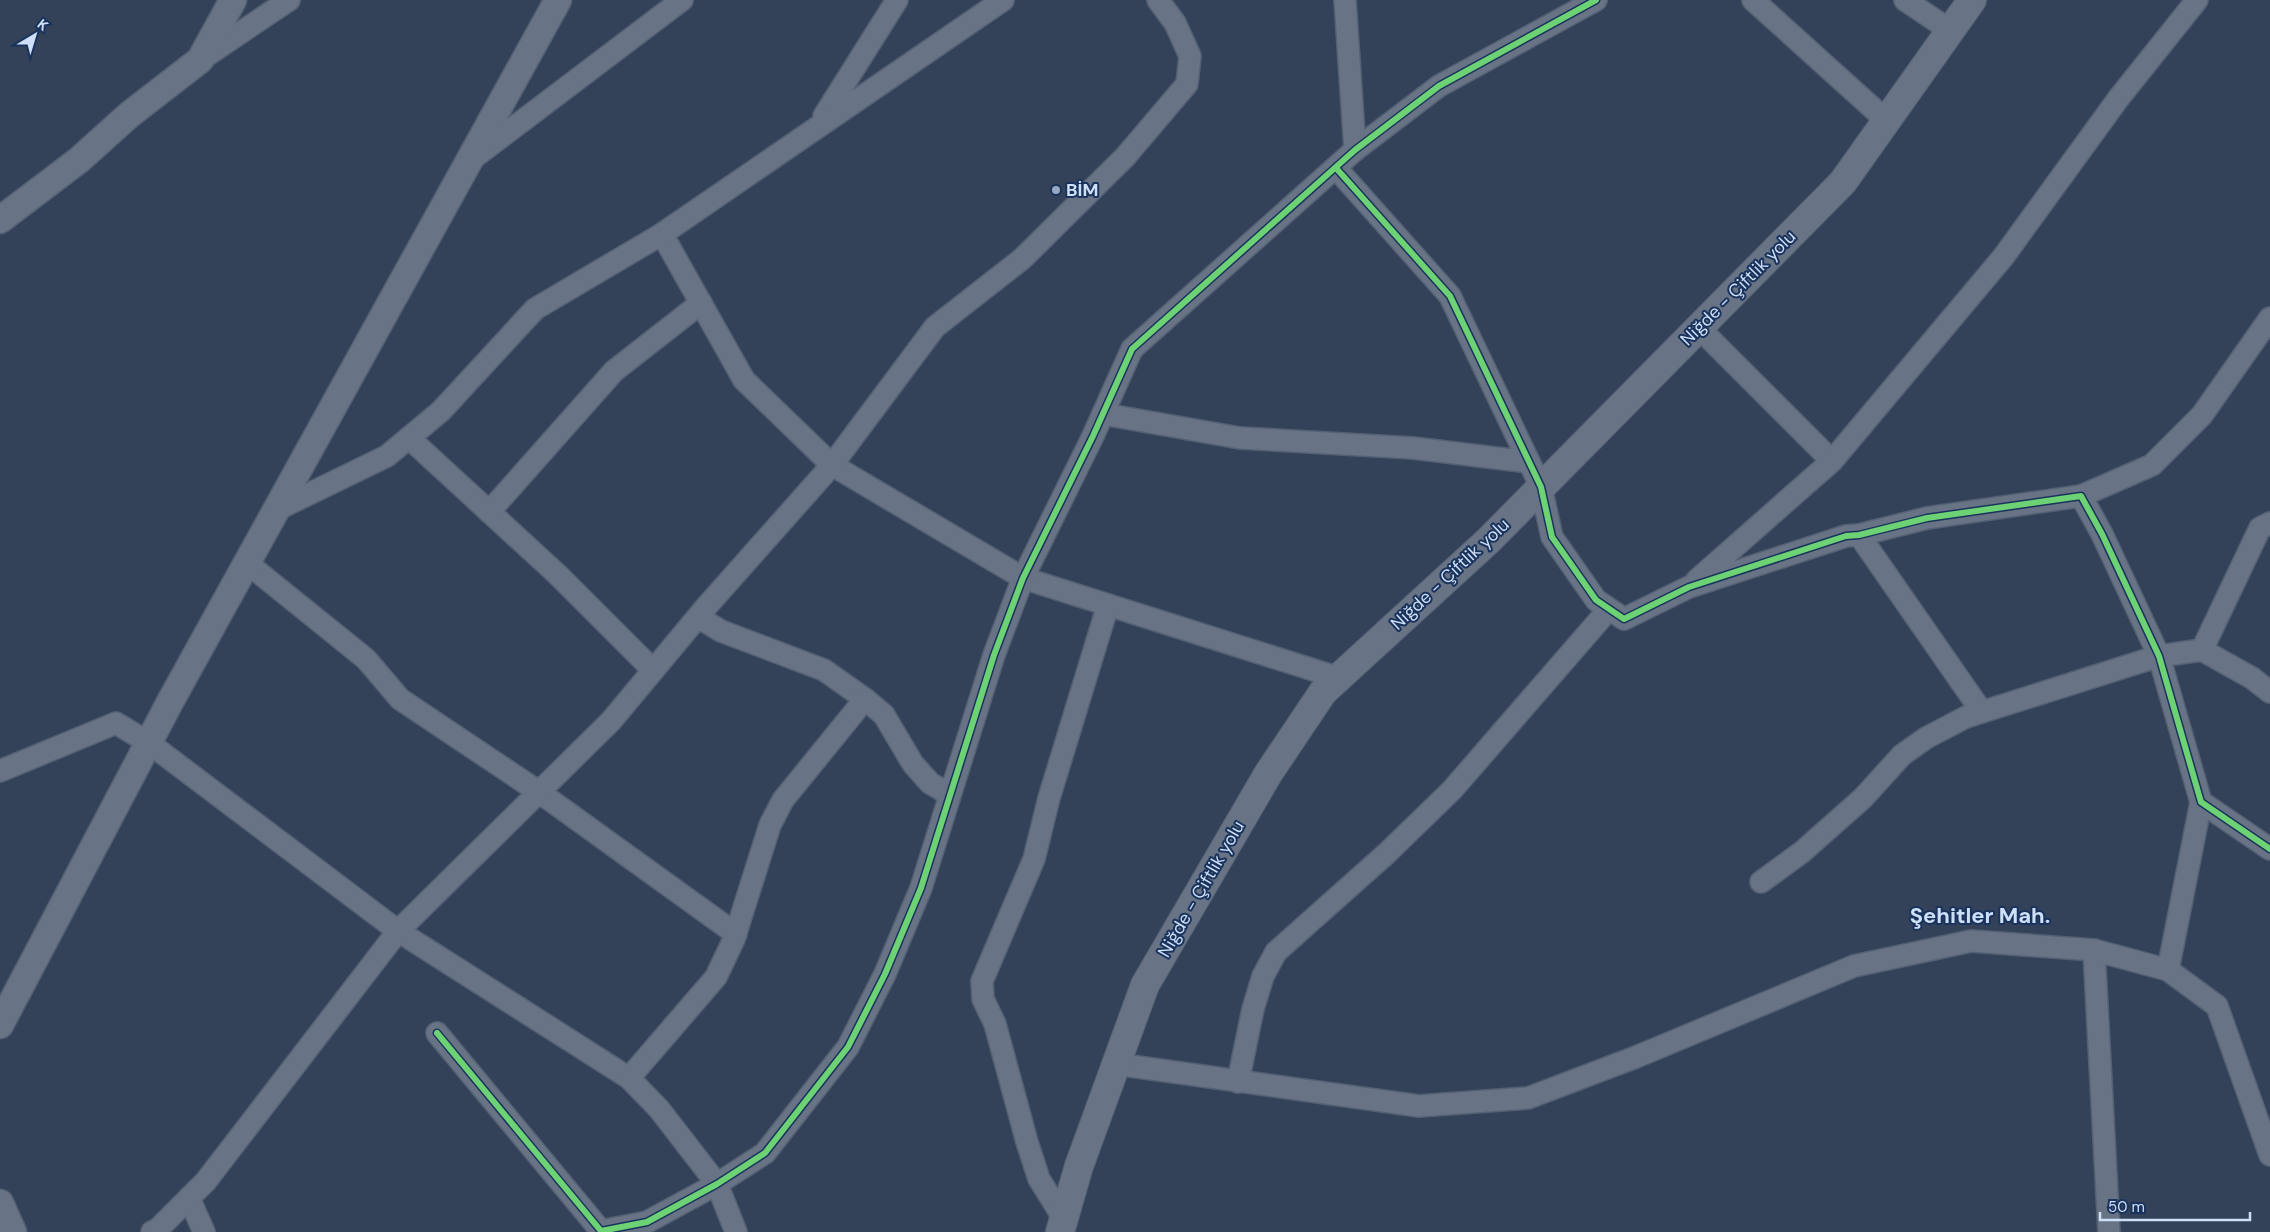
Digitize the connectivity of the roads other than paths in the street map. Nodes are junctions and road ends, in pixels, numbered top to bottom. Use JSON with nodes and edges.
{"nodes":[{"id":1,"x":233,"y":0,"type":"edge"},
{"id":2,"x":289,"y":0,"type":"edge"},
{"id":3,"x":558,"y":0,"type":"edge"},
{"id":4,"x":682,"y":0,"type":"edge"},
{"id":5,"x":897,"y":0,"type":"edge"},
{"id":6,"x":1004,"y":0,"type":"edge"},
{"id":7,"x":1158,"y":0,"type":"edge"},
{"id":8,"x":1345,"y":0,"type":"edge"},
{"id":9,"x":1596,"y":0,"type":"edge"},
{"id":10,"x":1753,"y":0,"type":"edge"},
{"id":11,"x":1904,"y":0,"type":"edge"},
{"id":12,"x":1972,"y":0,"type":"edge"},
{"id":13,"x":2197,"y":0,"type":"edge"},
{"id":14,"x":1951,"y":31,"type":"junction"},
{"id":15,"x":200,"y":60,"type":"junction"},
{"id":16,"x":1886,"y":121,"type":"junction"},
{"id":17,"x":819,"y":124,"type":"junction"},
{"id":18,"x":1356,"y":150,"type":"junction"},
{"id":19,"x":468,"y":162,"type":"junction"},
{"id":20,"x":1336,"y":168,"type":"junction"},
{"id":21,"x":0,"y":220,"type":"edge"},
{"id":22,"x":662,"y":234,"type":"junction"},
{"id":23,"x":701,"y":303,"type":"junction"},
{"id":24,"x":2270,"y":318,"type":"edge"},
{"id":25,"x":1699,"y":328,"type":"junction"},
{"id":26,"x":1103,"y":414,"type":"junction"},
{"id":27,"x":409,"y":438,"type":"junction"},
{"id":28,"x":1832,"y":461,"type":"junction"},
{"id":29,"x":1529,"y":462,"type":"junction"},
{"id":30,"x":832,"y":465,"type":"junction"},
{"id":31,"x":1541,"y":487,"type":"junction"},
{"id":32,"x":2081,"y":496,"type":"junction"},
{"id":33,"x":276,"y":510,"type":"junction"},
{"id":34,"x":489,"y":512,"type":"junction"},
{"id":35,"x":2270,"y":523,"type":"edge"},
{"id":36,"x":1859,"y":535,"type":"junction"},
{"id":37,"x":247,"y":562,"type":"junction"},
{"id":38,"x":1023,"y":578,"type":"junction"},
{"id":39,"x":1690,"y":587,"type":"junction"},
{"id":40,"x":1108,"y":605,"type":"junction"},
{"id":41,"x":1609,"y":609,"type":"junction"},
{"id":42,"x":698,"y":617,"type":"junction"},
{"id":43,"x":2202,"y":650,"type":"junction"},
{"id":44,"x":2159,"y":656,"type":"junction"},
{"id":45,"x":653,"y":670,"type":"junction"},
{"id":46,"x":1338,"y":678,"type":"junction"},
{"id":47,"x":2268,"y":687,"type":"edge"},
{"id":48,"x":866,"y":699,"type":"junction"},
{"id":49,"x":1982,"y":712,"type":"junction"},
{"id":50,"x":149,"y":743,"type":"junction"},
{"id":51,"x":0,"y":770,"type":"edge"},
{"id":52,"x":539,"y":792,"type":"junction"},
{"id":53,"x":950,"y":795,"type":"junction"},
{"id":54,"x":2202,"y":802,"type":"junction"},
{"id":55,"x":2270,"y":848,"type":"edge"},
{"id":56,"x":1761,"y":882,"type":"dead end"},
{"id":57,"x":398,"y":931,"type":"junction"},
{"id":58,"x":736,"y":934,"type":"junction"},
{"id":59,"x":2094,"y":950,"type":"junction"},
{"id":60,"x":2168,"y":970,"type":"junction"},
{"id":61,"x":0,"y":1026,"type":"edge"},
{"id":62,"x":437,"y":1033,"type":"dead end"},
{"id":63,"x":1116,"y":1064,"type":"junction"},
{"id":64,"x":629,"y":1078,"type":"junction"},
{"id":65,"x":1238,"y":1082,"type":"junction"},
{"id":66,"x":2270,"y":1155,"type":"edge"},
{"id":67,"x":717,"y":1184,"type":"junction"},
{"id":68,"x":189,"y":1198,"type":"junction"},
{"id":69,"x":0,"y":1203,"type":"edge"},
{"id":70,"x":1062,"y":1225,"type":"edge"},
{"id":71,"x":13,"y":1232,"type":"edge"},
{"id":72,"x":152,"y":1232,"type":"edge"},
{"id":73,"x":204,"y":1232,"type":"edge"},
{"id":74,"x":736,"y":1232,"type":"edge"},
{"id":75,"x":2110,"y":1232,"type":"edge"}],
"edges":[{"from":1,"to":15,"type":"street"},
{"from":2,"to":15,"type":"street"},
{"from":3,"to":19,"type":"street"},
{"from":4,"to":19,"type":"street"},
{"from":5,"to":17,"type":"street"},
{"from":6,"to":17,"type":"street"},
{"from":7,"to":30,"type":"street"},
{"from":8,"to":18,"type":"street"},
{"from":9,"to":18,"type":"street"},
{"from":10,"to":16,"type":"street"},
{"from":11,"to":14,"type":"street"},
{"from":12,"to":14,"type":"main road","name":"Niğde - Çiftlik yolu"},
{"from":13,"to":28,"type":"street"},
{"from":14,"to":16,"type":"main road","name":"Niğde - Çiftlik yolu"},
{"from":15,"to":21,"type":"street"},
{"from":16,"to":25,"type":"main road","name":"Niğde - Çiftlik yolu"},
{"from":17,"to":22,"type":"street"},
{"from":18,"to":20,"type":"street"},
{"from":19,"to":33,"type":"street"},
{"from":20,"to":26,"type":"street"},
{"from":20,"to":29,"type":"street"},
{"from":22,"to":23,"type":"street"},
{"from":22,"to":27,"type":"street"},
{"from":23,"to":30,"type":"street"},
{"from":23,"to":34,"type":"street"},
{"from":24,"to":32,"type":"street"},
{"from":25,"to":28,"type":"street"},
{"from":25,"to":31,"type":"main road","name":"Niğde - Çiftlik yolu"},
{"from":26,"to":29,"type":"street"},
{"from":26,"to":38,"type":"street"},
{"from":27,"to":33,"type":"street"},
{"from":27,"to":34,"type":"street"},
{"from":28,"to":39,"type":"street"},
{"from":29,"to":31,"type":"street"},
{"from":30,"to":38,"type":"street"},
{"from":30,"to":42,"type":"street"},
{"from":31,"to":41,"type":"street"},
{"from":31,"to":46,"type":"main road","name":"Niğde - Çiftlik yolu"},
{"from":32,"to":36,"type":"street"},
{"from":32,"to":44,"type":"street"},
{"from":33,"to":37,"type":"street"},
{"from":34,"to":45,"type":"street"},
{"from":35,"to":43,"type":"street"},
{"from":36,"to":39,"type":"street"},
{"from":36,"to":49,"type":"street"},
{"from":37,"to":50,"type":"street"},
{"from":37,"to":52,"type":"street"},
{"from":38,"to":40,"type":"street"},
{"from":38,"to":53,"type":"street"},
{"from":39,"to":41,"type":"street"},
{"from":40,"to":46,"type":"street"},
{"from":40,"to":70,"type":"street"},
{"from":41,"to":65,"type":"street"},
{"from":42,"to":45,"type":"street"},
{"from":42,"to":48,"type":"street"},
{"from":43,"to":44,"type":"street"},
{"from":43,"to":47,"type":"street"},
{"from":44,"to":49,"type":"street"},
{"from":44,"to":54,"type":"street"},
{"from":45,"to":52,"type":"street"},
{"from":46,"to":63,"type":"main road","name":"Niğde - Çiftlik yolu"},
{"from":48,"to":53,"type":"street"},
{"from":48,"to":58,"type":"street"},
{"from":49,"to":56,"type":"street"},
{"from":50,"to":51,"type":"street"},
{"from":50,"to":57,"type":"street"},
{"from":50,"to":61,"type":"street"},
{"from":52,"to":57,"type":"street"},
{"from":52,"to":58,"type":"street"},
{"from":53,"to":67,"type":"street"},
{"from":54,"to":55,"type":"street"},
{"from":54,"to":60,"type":"street"},
{"from":57,"to":64,"type":"street"},
{"from":57,"to":68,"type":"street"},
{"from":58,"to":64,"type":"street"},
{"from":59,"to":60,"type":"street"},
{"from":59,"to":65,"type":"street"},
{"from":59,"to":75,"type":"street"},
{"from":60,"to":66,"type":"street"},
{"from":62,"to":67,"type":"street"},
{"from":63,"to":65,"type":"street"},
{"from":63,"to":70,"type":"main road","name":"Niğde - Çiftlik yolu"},
{"from":64,"to":67,"type":"street"},
{"from":67,"to":74,"type":"street"},
{"from":68,"to":72,"type":"street"},
{"from":68,"to":73,"type":"street"},
{"from":69,"to":71,"type":"street"}]}
